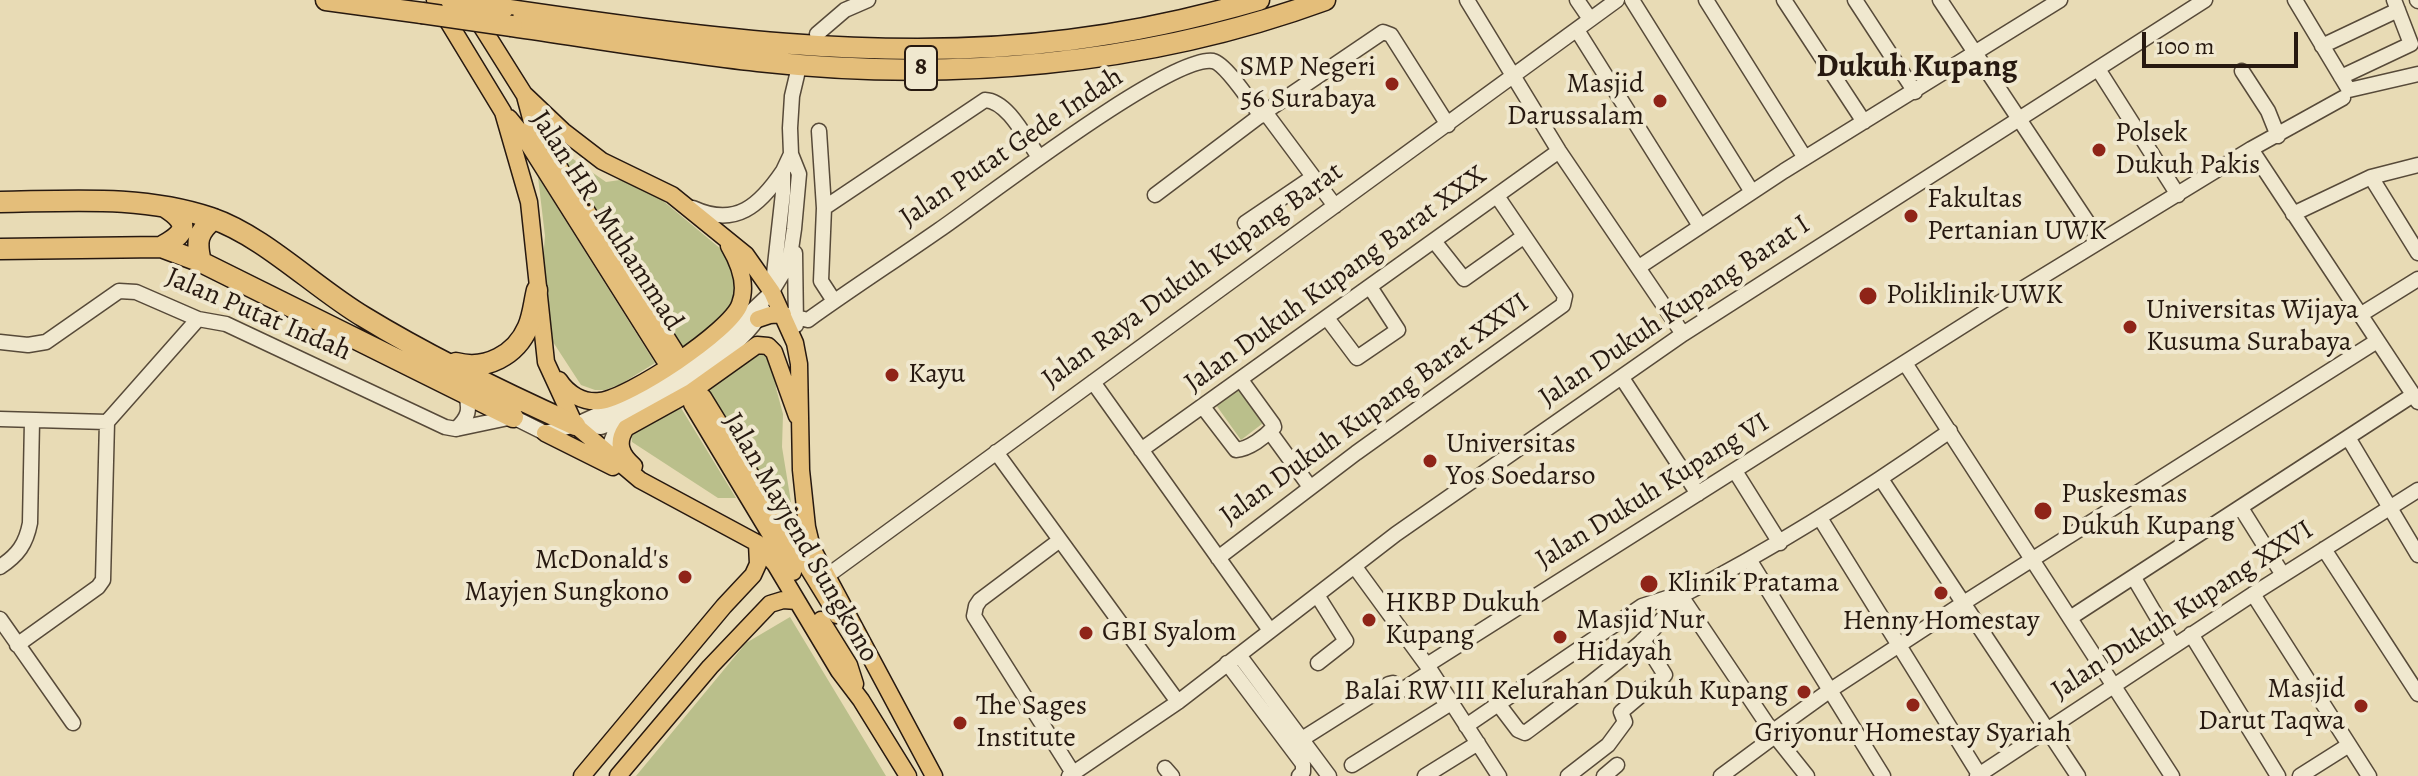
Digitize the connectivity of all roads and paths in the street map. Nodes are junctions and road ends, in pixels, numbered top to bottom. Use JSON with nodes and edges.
{"nodes":[{"id":1,"x":326,"y":0,"type":"edge"},
{"id":2,"x":451,"y":0,"type":"edge"},
{"id":3,"x":465,"y":0,"type":"edge"},
{"id":4,"x":868,"y":0,"type":"edge"},
{"id":5,"x":1259,"y":0,"type":"edge"},
{"id":6,"x":1325,"y":0,"type":"edge"},
{"id":7,"x":1467,"y":0,"type":"edge"},
{"id":8,"x":1577,"y":0,"type":"edge"},
{"id":9,"x":1617,"y":0,"type":"edge"},
{"id":10,"x":1632,"y":0,"type":"edge"},
{"id":11,"x":1706,"y":0,"type":"edge"},
{"id":12,"x":1784,"y":0,"type":"edge"},
{"id":13,"x":1855,"y":0,"type":"edge"},
{"id":14,"x":1940,"y":0,"type":"edge"},
{"id":15,"x":2060,"y":0,"type":"edge"},
{"id":16,"x":2205,"y":0,"type":"edge"},
{"id":17,"x":2295,"y":0,"type":"edge"},
{"id":18,"x":2396,"y":5,"type":"edge"},
{"id":19,"x":429,"y":6,"type":"edge"},
{"id":20,"x":2037,"y":6,"type":"edge"},
{"id":21,"x":508,"y":17,"type":"junction"},
{"id":22,"x":1590,"y":19,"type":"junction"},
{"id":23,"x":1577,"y":30,"type":"junction"},
{"id":24,"x":817,"y":34,"type":"dead end"},
{"id":25,"x":2322,"y":46,"type":"junction"},
{"id":26,"x":1974,"y":53,"type":"junction"},
{"id":27,"x":2098,"y":69,"type":"junction"},
{"id":28,"x":2242,"y":71,"type":"dead end"},
{"id":29,"x":2418,"y":74,"type":"edge"},
{"id":30,"x":797,"y":75,"type":"dead end"},
{"id":31,"x":1515,"y":77,"type":"junction"},
{"id":32,"x":2344,"y":88,"type":"junction"},
{"id":33,"x":1915,"y":92,"type":"junction"},
{"id":34,"x":524,"y":94,"type":"junction"},
{"id":35,"x":503,"y":112,"type":"junction"},
{"id":36,"x":1263,"y":114,"type":"junction"},
{"id":37,"x":2019,"y":120,"type":"junction"},
{"id":38,"x":1864,"y":122,"type":"junction"},
{"id":39,"x":1448,"y":125,"type":"junction"},
{"id":40,"x":819,"y":131,"type":"dead end"},
{"id":41,"x":2278,"y":136,"type":"junction"},
{"id":42,"x":2251,"y":149,"type":"junction"},
{"id":43,"x":1559,"y":151,"type":"junction"},
{"id":44,"x":791,"y":154,"type":"junction"},
{"id":45,"x":1039,"y":157,"type":"junction"},
{"id":46,"x":1805,"y":158,"type":"junction"},
{"id":47,"x":2418,"y":165,"type":"edge"},
{"id":48,"x":783,"y":171,"type":"junction"},
{"id":49,"x":1313,"y":177,"type":"junction"},
{"id":50,"x":2371,"y":177,"type":"junction"},
{"id":51,"x":1752,"y":192,"type":"junction"},
{"id":52,"x":672,"y":195,"type":"junction"},
{"id":53,"x":1155,"y":195,"type":"dead end"},
{"id":54,"x":2178,"y":195,"type":"junction"},
{"id":55,"x":1497,"y":196,"type":"junction"},
{"id":56,"x":0,"y":202,"type":"edge"},
{"id":57,"x":161,"y":204,"type":"junction"},
{"id":58,"x":1335,"y":206,"type":"junction"},
{"id":59,"x":824,"y":208,"type":"junction"},
{"id":60,"x":2293,"y":214,"type":"junction"},
{"id":61,"x":214,"y":219,"type":"junction"},
{"id":62,"x":1245,"y":223,"type":"dead end"},
{"id":63,"x":1700,"y":226,"type":"junction"},
{"id":64,"x":794,"y":229,"type":"junction"},
{"id":65,"x":722,"y":234,"type":"junction"},
{"id":66,"x":1523,"y":237,"type":"junction"},
{"id":67,"x":1434,"y":241,"type":"junction"},
{"id":68,"x":2100,"y":241,"type":"junction"},
{"id":69,"x":161,"y":247,"type":"junction"},
{"id":70,"x":0,"y":249,"type":"edge"},
{"id":71,"x":2418,"y":253,"type":"edge"},
{"id":72,"x":201,"y":262,"type":"junction"},
{"id":73,"x":1639,"y":267,"type":"junction"},
{"id":74,"x":2418,"y":279,"type":"edge"},
{"id":75,"x":1370,"y":287,"type":"junction"},
{"id":76,"x":537,"y":290,"type":"junction"},
{"id":77,"x":772,"y":292,"type":"junction"},
{"id":78,"x":834,"y":301,"type":"junction"},
{"id":79,"x":790,"y":315,"type":"junction"},
{"id":80,"x":2360,"y":315,"type":"junction"},
{"id":81,"x":1327,"y":318,"type":"junction"},
{"id":82,"x":198,"y":319,"type":"junction"},
{"id":83,"x":758,"y":319,"type":"junction"},
{"id":84,"x":1683,"y":334,"type":"junction"},
{"id":85,"x":2377,"y":341,"type":"junction"},
{"id":86,"x":0,"y":342,"type":"edge"},
{"id":87,"x":544,"y":351,"type":"junction"},
{"id":88,"x":430,"y":353,"type":"junction"},
{"id":89,"x":1905,"y":363,"type":"junction"},
{"id":90,"x":2418,"y":370,"type":"edge"},
{"id":91,"x":1622,"y":378,"type":"junction"},
{"id":92,"x":2403,"y":379,"type":"junction"},
{"id":93,"x":1241,"y":380,"type":"junction"},
{"id":94,"x":1093,"y":382,"type":"junction"},
{"id":95,"x":466,"y":394,"type":"junction"},
{"id":96,"x":2416,"y":399,"type":"edge"},
{"id":97,"x":1203,"y":407,"type":"junction"},
{"id":98,"x":513,"y":417,"type":"junction"},
{"id":99,"x":0,"y":419,"type":"edge"},
{"id":100,"x":620,"y":420,"type":"junction"},
{"id":101,"x":32,"y":421,"type":"junction"},
{"id":102,"x":107,"y":422,"type":"junction"},
{"id":103,"x":800,"y":422,"type":"junction"},
{"id":104,"x":575,"y":425,"type":"junction"},
{"id":105,"x":456,"y":429,"type":"junction"},
{"id":106,"x":1950,"y":431,"type":"junction"},
{"id":107,"x":1270,"y":432,"type":"junction"},
{"id":108,"x":545,"y":433,"type":"junction"},
{"id":109,"x":2349,"y":439,"type":"junction"},
{"id":110,"x":1141,"y":450,"type":"junction"},
{"id":111,"x":996,"y":452,"type":"junction"},
{"id":112,"x":610,"y":456,"type":"junction"},
{"id":113,"x":1735,"y":471,"type":"junction"},
{"id":114,"x":1881,"y":479,"type":"junction"},
{"id":115,"x":640,"y":480,"type":"junction"},
{"id":116,"x":1310,"y":487,"type":"junction"},
{"id":117,"x":2418,"y":490,"type":"edge"},
{"id":118,"x":670,"y":494,"type":"junction"},
{"id":119,"x":1698,"y":494,"type":"junction"},
{"id":120,"x":2391,"y":507,"type":"junction"},
{"id":121,"x":2241,"y":508,"type":"junction"},
{"id":122,"x":1820,"y":518,"type":"junction"},
{"id":123,"x":1060,"y":540,"type":"junction"},
{"id":124,"x":757,"y":543,"type":"junction"},
{"id":125,"x":1780,"y":543,"type":"junction"},
{"id":126,"x":2324,"y":549,"type":"junction"},
{"id":127,"x":2418,"y":555,"type":"edge"},
{"id":128,"x":1218,"y":558,"type":"junction"},
{"id":129,"x":2032,"y":559,"type":"junction"},
{"id":130,"x":1750,"y":561,"type":"junction"},
{"id":131,"x":0,"y":567,"type":"edge"},
{"id":132,"x":1355,"y":567,"type":"junction"},
{"id":133,"x":2283,"y":575,"type":"junction"},
{"id":134,"x":827,"y":576,"type":"junction"},
{"id":135,"x":2134,"y":578,"type":"junction"},
{"id":136,"x":2253,"y":594,"type":"junction"},
{"id":137,"x":1317,"y":595,"type":"junction"},
{"id":138,"x":1682,"y":598,"type":"junction"},
{"id":139,"x":797,"y":601,"type":"junction"},
{"id":140,"x":1965,"y":602,"type":"junction"},
{"id":141,"x":724,"y":606,"type":"junction"},
{"id":142,"x":2070,"y":618,"type":"junction"},
{"id":143,"x":0,"y":619,"type":"edge"},
{"id":144,"x":746,"y":628,"type":"junction"},
{"id":145,"x":1269,"y":629,"type":"junction"},
{"id":146,"x":2191,"y":634,"type":"junction"},
{"id":147,"x":1643,"y":640,"type":"junction"},
{"id":148,"x":17,"y":645,"type":"junction"},
{"id":149,"x":1899,"y":646,"type":"junction"},
{"id":150,"x":2174,"y":646,"type":"junction"},
{"id":151,"x":1233,"y":659,"type":"junction"},
{"id":152,"x":1318,"y":663,"type":"dead end"},
{"id":153,"x":1429,"y":668,"type":"junction"},
{"id":154,"x":883,"y":682,"type":"junction"},
{"id":155,"x":2116,"y":686,"type":"junction"},
{"id":156,"x":1829,"y":691,"type":"junction"},
{"id":157,"x":2418,"y":694,"type":"edge"},
{"id":158,"x":861,"y":700,"type":"junction"},
{"id":159,"x":1178,"y":702,"type":"junction"},
{"id":160,"x":1451,"y":703,"type":"junction"},
{"id":161,"x":1499,"y":705,"type":"junction"},
{"id":162,"x":73,"y":723,"type":"dead end"},
{"id":163,"x":1466,"y":726,"type":"junction"},
{"id":164,"x":2048,"y":731,"type":"junction"},
{"id":165,"x":1774,"y":734,"type":"junction"},
{"id":166,"x":1302,"y":739,"type":"junction"},
{"id":167,"x":1478,"y":743,"type":"junction"},
{"id":168,"x":2349,"y":745,"type":"junction"},
{"id":169,"x":1352,"y":765,"type":"dead end"},
{"id":170,"x":1617,"y":765,"type":"dead end"},
{"id":171,"x":1091,"y":770,"type":"edge"},
{"id":172,"x":1071,"y":774,"type":"edge"},
{"id":173,"x":1496,"y":775,"type":"edge"},
{"id":174,"x":582,"y":776,"type":"edge"},
{"id":175,"x":618,"y":776,"type":"edge"},
{"id":176,"x":908,"y":776,"type":"edge"},
{"id":177,"x":934,"y":776,"type":"edge"},
{"id":178,"x":1299,"y":776,"type":"edge"},
{"id":179,"x":1329,"y":776,"type":"edge"},
{"id":180,"x":1425,"y":776,"type":"edge"},
{"id":181,"x":1568,"y":776,"type":"edge"},
{"id":182,"x":1604,"y":776,"type":"edge"},
{"id":183,"x":1721,"y":776,"type":"edge"},
{"id":184,"x":1807,"y":776,"type":"edge"},
{"id":185,"x":1883,"y":776,"type":"edge"},
{"id":186,"x":1979,"y":776,"type":"edge"},
{"id":187,"x":2078,"y":776,"type":"edge"},
{"id":188,"x":2172,"y":776,"type":"edge"},
{"id":189,"x":2278,"y":776,"type":"edge"},
{"id":190,"x":2300,"y":776,"type":"edge"},
{"id":191,"x":2369,"y":776,"type":"edge"}],
"edges":[{"from":1,"to":19,"type":"highway","number":"8"},
{"from":2,"to":21,"type":"highway","number":"8","bridge":true},
{"from":3,"to":34,"type":"main road"},
{"from":4,"to":24,"type":"street"},
{"from":5,"to":21,"type":"highway","number":"8"},
{"from":6,"to":21,"type":"highway","number":"8"},
{"from":7,"to":31,"type":"street"},
{"from":8,"to":22,"type":"street"},
{"from":9,"to":22,"type":"street","name":"Jalan Raya Dukuh Kupang Barat"},
{"from":10,"to":51,"type":"street"},
{"from":11,"to":46,"type":"street"},
{"from":12,"to":38,"type":"street"},
{"from":13,"to":33,"type":"street"},
{"from":14,"to":26,"type":"street"},
{"from":15,"to":20,"type":"street"},
{"from":16,"to":27,"type":"street","name":"Jalan Dukuh Kupang Barat I"},
{"from":17,"to":25,"type":"street"},
{"from":18,"to":25,"type":"street"},
{"from":18,"to":32,"type":"street"},
{"from":19,"to":21,"type":"highway","number":"8","bridge":true},
{"from":19,"to":35,"type":"main road"},
{"from":20,"to":26,"type":"street"},
{"from":22,"to":23,"type":"street","name":"Jalan Raya Dukuh Kupang Barat"},
{"from":23,"to":31,"type":"street","name":"Jalan Raya Dukuh Kupang Barat"},
{"from":23,"to":63,"type":"street"},
{"from":25,"to":32,"type":"street"},
{"from":26,"to":33,"type":"street"},
{"from":26,"to":37,"type":"street"},
{"from":27,"to":37,"type":"street","name":"Jalan Dukuh Kupang Barat I"},
{"from":27,"to":54,"type":"street"},
{"from":28,"to":41,"type":"street"},
{"from":29,"to":32,"type":"street"},
{"from":30,"to":44,"type":"street"},
{"from":31,"to":39,"type":"street","name":"Jalan Raya Dukuh Kupang Barat"},
{"from":31,"to":43,"type":"street"},
{"from":32,"to":41,"type":"street","name":"Jalan Dukuh Kupang VI"},
{"from":33,"to":38,"type":"street"},
{"from":34,"to":35,"type":"main road","name":"Jalan HR. Muhammad"},
{"from":34,"to":52,"type":"main road"},
{"from":35,"to":76,"type":"main road"},
{"from":36,"to":39,"type":"street"},
{"from":36,"to":45,"type":"street","name":"Jalan Putat Gede Indah"},
{"from":36,"to":49,"type":"street","name":"Jalan Putat Gede Indah"},
{"from":36,"to":53,"type":"street"},
{"from":37,"to":68,"type":"street"},
{"from":37,"to":84,"type":"street","name":"Jalan Dukuh Kupang Barat I"},
{"from":38,"to":46,"type":"street"},
{"from":39,"to":58,"type":"street","name":"Jalan Raya Dukuh Kupang Barat"},
{"from":40,"to":59,"type":"street"},
{"from":41,"to":42,"type":"street","name":"Jalan Dukuh Kupang VI"},
{"from":42,"to":54,"type":"street","name":"Jalan Dukuh Kupang VI"},
{"from":42,"to":60,"type":"street"},
{"from":43,"to":55,"type":"street","name":"Jalan Dukuh Kupang Barat XXX"},
{"from":43,"to":73,"type":"street"},
{"from":44,"to":48,"type":"street"},
{"from":44,"to":64,"type":"street"},
{"from":45,"to":59,"type":"street","name":"Jalan Putat Gede Indah"},
{"from":45,"to":78,"type":"street","name":"Jalan Putat Gede Indah"},
{"from":46,"to":51,"type":"street"},
{"from":47,"to":50,"type":"street"},
{"from":48,"to":52,"type":"street"},
{"from":48,"to":77,"type":"street"},
{"from":49,"to":58,"type":"street","name":"Jalan Putat Gede Indah"},
{"from":49,"to":62,"type":"street"},
{"from":50,"to":60,"type":"street"},
{"from":50,"to":71,"type":"street"},
{"from":51,"to":63,"type":"street"},
{"from":52,"to":65,"type":"main road"},
{"from":54,"to":68,"type":"street","name":"Jalan Dukuh Kupang VI"},
{"from":55,"to":66,"type":"street"},
{"from":55,"to":67,"type":"street","name":"Jalan Dukuh Kupang Barat XXX"},
{"from":56,"to":57,"type":"highway"},
{"from":57,"to":61,"type":"highway"},
{"from":57,"to":69,"type":"highway"},
{"from":58,"to":94,"type":"street","name":"Jalan Raya Dukuh Kupang Barat"},
{"from":59,"to":78,"type":"street"},
{"from":60,"to":80,"type":"street"},
{"from":61,"to":72,"type":"highway"},
{"from":61,"to":88,"type":"highway"},
{"from":63,"to":73,"type":"street"},
{"from":64,"to":77,"type":"street"},
{"from":64,"to":79,"type":"street"},
{"from":65,"to":77,"type":"main road"},
{"from":65,"to":87,"type":"main road"},
{"from":66,"to":67,"type":"street"},
{"from":66,"to":116,"type":"street","name":"Jalan Dukuh Kupang Barat XXVI"},
{"from":67,"to":75,"type":"street","name":"Jalan Dukuh Kupang Barat XXX"},
{"from":68,"to":89,"type":"street","name":"Jalan Dukuh Kupang VI"},
{"from":69,"to":70,"type":"highway"},
{"from":69,"to":72,"type":"highway"},
{"from":72,"to":95,"type":"highway"},
{"from":73,"to":84,"type":"street"},
{"from":74,"to":80,"type":"street"},
{"from":75,"to":81,"type":"street","name":"Jalan Dukuh Kupang Barat XXX"},
{"from":75,"to":81,"type":"street"},
{"from":76,"to":87,"type":"main road"},
{"from":76,"to":88,"type":"highway"},
{"from":77,"to":79,"type":"main road"},
{"from":77,"to":83,"type":"street"},
{"from":77,"to":104,"type":"street"},
{"from":78,"to":79,"type":"street","name":"Jalan Putat Gede Indah"},
{"from":79,"to":83,"type":"main road"},
{"from":79,"to":103,"type":"main road"},
{"from":80,"to":85,"type":"street"},
{"from":81,"to":93,"type":"street","name":"Jalan Dukuh Kupang Barat XXX"},
{"from":82,"to":86,"type":"street","name":"Jalan Putat Indah"},
{"from":82,"to":102,"type":"street"},
{"from":82,"to":105,"type":"street","name":"Jalan Putat Indah"},
{"from":83,"to":100,"type":"street"},
{"from":84,"to":91,"type":"street","name":"Jalan Dukuh Kupang Barat I"},
{"from":85,"to":92,"type":"street"},
{"from":85,"to":129,"type":"street"},
{"from":87,"to":104,"type":"main road"},
{"from":88,"to":104,"type":"highway"},
{"from":89,"to":106,"type":"street"},
{"from":89,"to":113,"type":"street","name":"Jalan Dukuh Kupang VI"},
{"from":90,"to":92,"type":"street"},
{"from":91,"to":119,"type":"street"},
{"from":91,"to":132,"type":"street","name":"Jalan Dukuh Kupang Barat I"},
{"from":92,"to":96,"type":"street"},
{"from":93,"to":97,"type":"street","name":"Jalan Dukuh Kupang Barat XXX"},
{"from":93,"to":107,"type":"street"},
{"from":94,"to":110,"type":"street"},
{"from":94,"to":111,"type":"street","name":"Jalan Raya Dukuh Kupang Barat"},
{"from":95,"to":98,"type":"highway"},
{"from":95,"to":105,"type":"street"},
{"from":96,"to":109,"type":"street"},
{"from":97,"to":107,"type":"street"},
{"from":97,"to":110,"type":"street","name":"Jalan Dukuh Kupang Barat XXX"},
{"from":98,"to":105,"type":"street"},
{"from":98,"to":108,"type":"street"},
{"from":99,"to":101,"type":"street"},
{"from":100,"to":104,"type":"street"},
{"from":100,"to":112,"type":"street"},
{"from":101,"to":102,"type":"street"},
{"from":101,"to":131,"type":"street"},
{"from":102,"to":148,"type":"street"},
{"from":103,"to":118,"type":"main road"},
{"from":103,"to":134,"type":"main road"},
{"from":104,"to":108,"type":"street"},
{"from":104,"to":112,"type":"main road"},
{"from":106,"to":114,"type":"street"},
{"from":106,"to":129,"type":"street"},
{"from":107,"to":116,"type":"street"},
{"from":108,"to":115,"type":"main road"},
{"from":109,"to":120,"type":"street"},
{"from":109,"to":121,"type":"street"},
{"from":110,"to":128,"type":"street"},
{"from":111,"to":123,"type":"street"},
{"from":111,"to":134,"type":"street","name":"Jalan Raya Dukuh Kupang Barat"},
{"from":112,"to":115,"type":"main road"},
{"from":113,"to":119,"type":"street","name":"Jalan Dukuh Kupang VI"},
{"from":113,"to":125,"type":"street"},
{"from":114,"to":122,"type":"street"},
{"from":114,"to":140,"type":"street"},
{"from":115,"to":118,"type":"main road"},
{"from":116,"to":128,"type":"street","name":"Jalan Dukuh Kupang Barat XXVI"},
{"from":117,"to":120,"type":"street","name":"Jalan Dukuh Kupang XXVI"},
{"from":118,"to":124,"type":"main road"},
{"from":119,"to":153,"type":"street","name":"Jalan Dukuh Kupang VI"},
{"from":120,"to":126,"type":"street","name":"Jalan Dukuh Kupang XXVI"},
{"from":120,"to":127,"type":"street"},
{"from":121,"to":133,"type":"street"},
{"from":121,"to":135,"type":"street"},
{"from":122,"to":125,"type":"street"},
{"from":122,"to":149,"type":"street"},
{"from":123,"to":159,"type":"street"},
{"from":123,"to":172,"type":"street","name":"Jalan Dukuh Kupang Barat I"},
{"from":124,"to":139,"type":"main road"},
{"from":124,"to":141,"type":"main road"},
{"from":125,"to":130,"type":"street"},
{"from":126,"to":133,"type":"street","name":"Jalan Dukuh Kupang XXVI"},
{"from":126,"to":157,"type":"street"},
{"from":128,"to":145,"type":"street"},
{"from":129,"to":140,"type":"street"},
{"from":129,"to":142,"type":"street"},
{"from":130,"to":138,"type":"street"},
{"from":130,"to":156,"type":"street"},
{"from":132,"to":137,"type":"street","name":"Jalan Dukuh Kupang Barat I"},
{"from":132,"to":153,"type":"street"},
{"from":133,"to":136,"type":"street","name":"Jalan Dukuh Kupang XXVI"},
{"from":134,"to":154,"type":"main road"},
{"from":135,"to":142,"type":"street"},
{"from":135,"to":150,"type":"street"},
{"from":136,"to":146,"type":"street","name":"Jalan Dukuh Kupang XXVI"},
{"from":136,"to":168,"type":"street"},
{"from":137,"to":145,"type":"street","name":"Jalan Dukuh Kupang Barat I"},
{"from":137,"to":152,"type":"street"},
{"from":138,"to":147,"type":"street"},
{"from":138,"to":161,"type":"street"},
{"from":138,"to":165,"type":"street"},
{"from":139,"to":144,"type":"main road"},
{"from":139,"to":158,"type":"main road"},
{"from":140,"to":149,"type":"street"},
{"from":140,"to":164,"type":"street"},
{"from":141,"to":144,"type":"main road"},
{"from":141,"to":174,"type":"main road"},
{"from":142,"to":155,"type":"street"},
{"from":143,"to":148,"type":"street"},
{"from":144,"to":175,"type":"main road"},
{"from":145,"to":151,"type":"street","name":"Jalan Dukuh Kupang Barat I"},
{"from":146,"to":150,"type":"street","name":"Jalan Dukuh Kupang XXVI"},
{"from":146,"to":189,"type":"street"},
{"from":147,"to":161,"type":"street"},
{"from":147,"to":181,"type":"street"},
{"from":148,"to":162,"type":"street"},
{"from":149,"to":156,"type":"street"},
{"from":149,"to":186,"type":"street"},
{"from":150,"to":155,"type":"street","name":"Jalan Dukuh Kupang XXVI"},
{"from":151,"to":159,"type":"street","name":"Jalan Dukuh Kupang Barat I"},
{"from":151,"to":166,"type":"street"},
{"from":151,"to":178,"type":"street"},
{"from":153,"to":160,"type":"street"},
{"from":153,"to":166,"type":"street","name":"Jalan Dukuh Kupang VI"},
{"from":154,"to":158,"type":"main road","name":"Jalan Mayjend Sungkono"},
{"from":154,"to":177,"type":"main road"},
{"from":155,"to":164,"type":"street","name":"Jalan Dukuh Kupang XXVI"},
{"from":155,"to":188,"type":"street"},
{"from":156,"to":165,"type":"street"},
{"from":156,"to":185,"type":"street"},
{"from":158,"to":176,"type":"main road"},
{"from":159,"to":171,"type":"street","name":"Jalan Dukuh Kupang Barat I"},
{"from":160,"to":163,"type":"street"},
{"from":160,"to":169,"type":"street"},
{"from":161,"to":163,"type":"street"},
{"from":163,"to":167,"type":"street"},
{"from":164,"to":186,"type":"street","name":"Jalan Dukuh Kupang XXVI"},
{"from":164,"to":187,"type":"street"},
{"from":165,"to":183,"type":"street"},
{"from":165,"to":184,"type":"street"},
{"from":166,"to":179,"type":"street"},
{"from":167,"to":173,"type":"street"},
{"from":167,"to":180,"type":"street"},
{"from":168,"to":190,"type":"street"},
{"from":168,"to":191,"type":"street"},
{"from":170,"to":182,"type":"street"},
{"from":171,"to":172,"type":"street","name":"Jalan Dukuh Kupang Barat I"}]}
